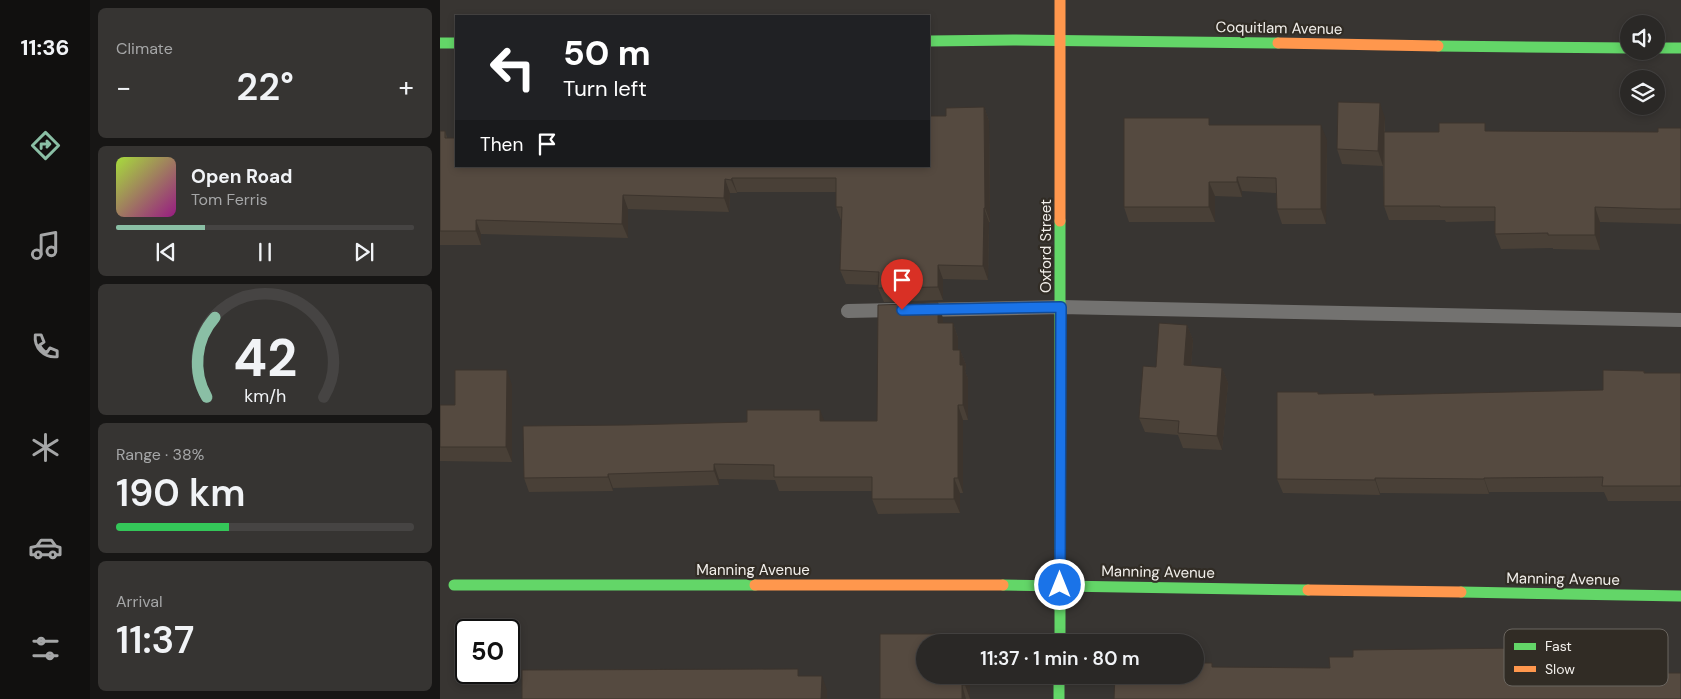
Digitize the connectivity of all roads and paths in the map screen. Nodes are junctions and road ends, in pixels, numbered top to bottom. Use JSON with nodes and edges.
{"nodes":[{"id":1,"x":1060,"y":0,"type":"edge"},
{"id":2,"x":930,"y":41,"type":"edge"},
{"id":3,"x":1060,"y":41,"type":"junction"},
{"id":4,"x":440,"y":43,"type":"edge"},
{"id":5,"x":455,"y":43,"type":"edge"},
{"id":6,"x":1620,"y":48,"type":"edge"},
{"id":7,"x":1665,"y":48,"type":"edge"},
{"id":8,"x":1681,"y":48,"type":"edge"},
{"id":9,"x":1061,"y":307,"type":"junction"},
{"id":10,"x":848,"y":311,"type":"dead end"},
{"id":11,"x":1681,"y":320,"type":"edge"},
{"id":12,"x":454,"y":585,"type":"dead end"},
{"id":13,"x":1060,"y":585,"type":"junction"},
{"id":14,"x":1681,"y":596,"type":"edge"},
{"id":15,"x":1060,"y":634,"type":"edge"},
{"id":16,"x":1059,"y":684,"type":"edge"},
{"id":17,"x":1059,"y":699,"type":"edge"}],
"edges":[{"from":1,"to":3,"type":"street","name":"Oxford Street"},
{"from":2,"to":3,"type":"street","name":"Coquitlam Avenue"},
{"from":3,"to":6,"type":"street","name":"Coquitlam Avenue"},
{"from":3,"to":9,"type":"street","name":"Oxford Street"},
{"from":4,"to":5,"type":"street"},
{"from":7,"to":8,"type":"street"},
{"from":9,"to":10,"type":"lane"},
{"from":9,"to":11,"type":"lane"},
{"from":9,"to":13,"type":"street","name":"Oxford Street"},
{"from":12,"to":13,"type":"street","name":"Manning Avenue"},
{"from":13,"to":14,"type":"street","name":"Manning Avenue"},
{"from":13,"to":15,"type":"street","name":"Oxford Street"},
{"from":16,"to":17,"type":"street"}]}
